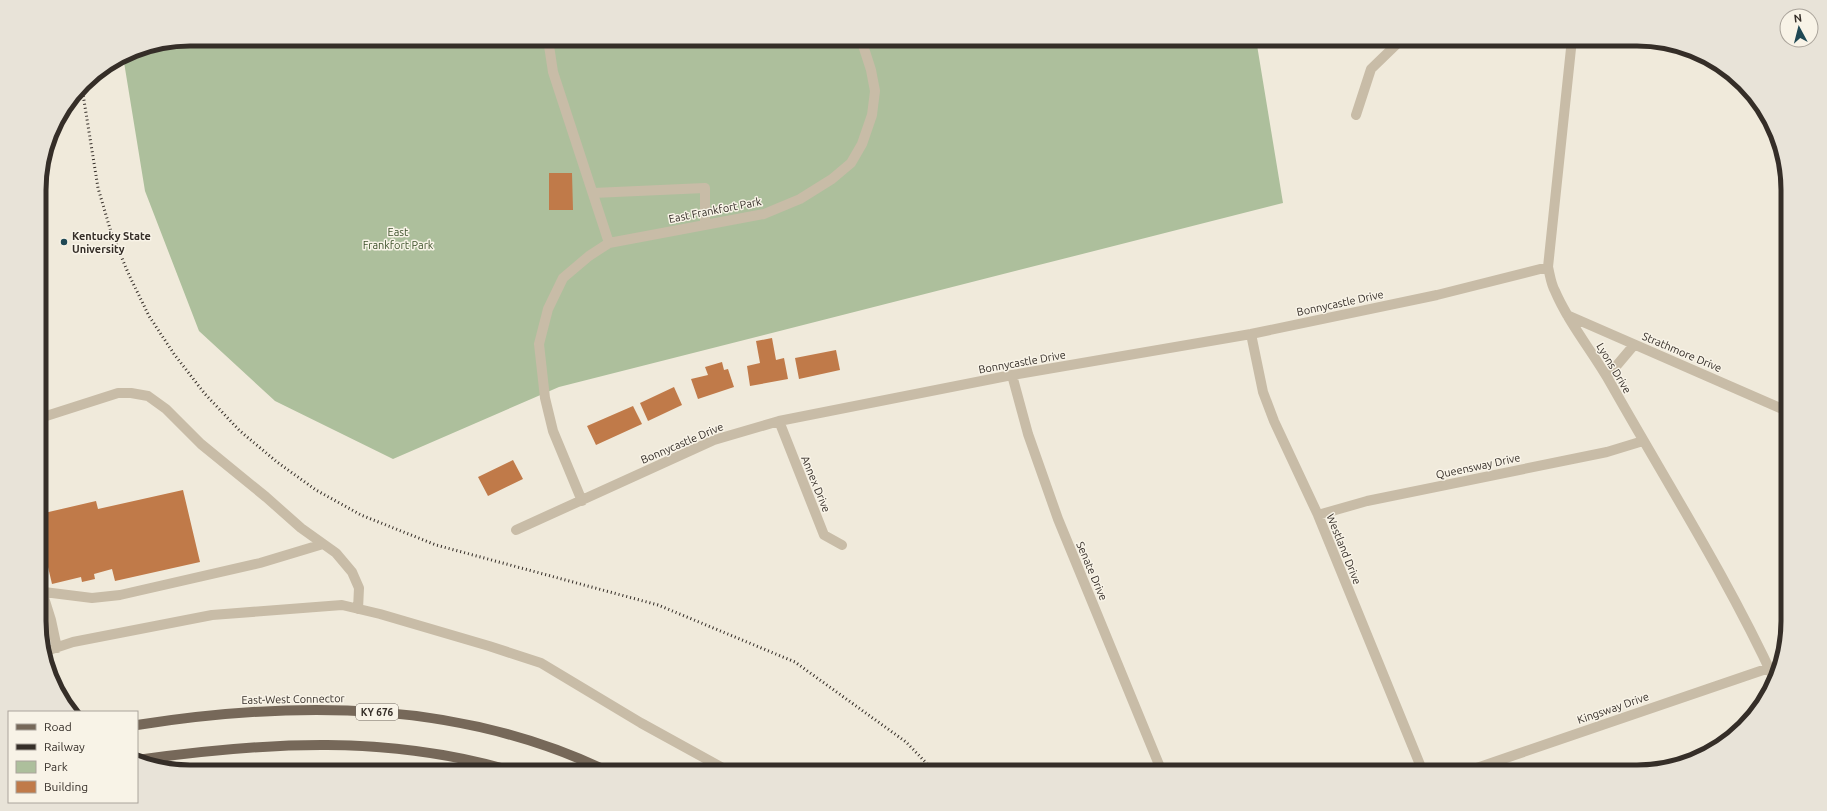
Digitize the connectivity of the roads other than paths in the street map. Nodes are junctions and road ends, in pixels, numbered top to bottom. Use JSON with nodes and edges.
{"nodes":[{"id":1,"x":549,"y":46,"type":"edge"},
{"id":2,"x":863,"y":46,"type":"edge"},
{"id":3,"x":1395,"y":46,"type":"edge"},
{"id":4,"x":1571,"y":46,"type":"edge"},
{"id":5,"x":1356,"y":115,"type":"dead end"},
{"id":6,"x":593,"y":192,"type":"junction"},
{"id":7,"x":705,"y":225,"type":"junction"},
{"id":8,"x":609,"y":243,"type":"junction"},
{"id":9,"x":1548,"y":267,"type":"junction"},
{"id":10,"x":1567,"y":315,"type":"junction"},
{"id":11,"x":1251,"y":334,"type":"junction"},
{"id":12,"x":1634,"y":345,"type":"junction"},
{"id":13,"x":1012,"y":375,"type":"junction"},
{"id":14,"x":1607,"y":376,"type":"junction"},
{"id":15,"x":1781,"y":408,"type":"edge"},
{"id":16,"x":46,"y":416,"type":"edge"},
{"id":17,"x":779,"y":421,"type":"junction"},
{"id":18,"x":1643,"y":441,"type":"junction"},
{"id":19,"x":582,"y":501,"type":"junction"},
{"id":20,"x":1318,"y":515,"type":"junction"},
{"id":21,"x":516,"y":530,"type":"dead end"},
{"id":22,"x":323,"y":544,"type":"junction"},
{"id":23,"x":842,"y":545,"type":"dead end"},
{"id":24,"x":46,"y":590,"type":"edge"},
{"id":25,"x":46,"y":605,"type":"edge"},
{"id":26,"x":358,"y":609,"type":"junction"},
{"id":27,"x":57,"y":648,"type":"junction"},
{"id":28,"x":49,"y":650,"type":"edge"},
{"id":29,"x":1769,"y":668,"type":"junction"},
{"id":30,"x":1771,"y":673,"type":"edge"},
{"id":31,"x":138,"y":725,"type":"edge"},
{"id":32,"x":149,"y":759,"type":"edge"},
{"id":33,"x":488,"y":765,"type":"edge"},
{"id":34,"x":592,"y":765,"type":"edge"},
{"id":35,"x":717,"y":765,"type":"edge"},
{"id":36,"x":1159,"y":765,"type":"edge"},
{"id":37,"x":1420,"y":765,"type":"edge"},
{"id":38,"x":1485,"y":765,"type":"edge"}],
"edges":[{"from":1,"to":6,"type":"street"},
{"from":2,"to":7,"type":"street","name":"East Frankfort Park"},
{"from":3,"to":5,"type":"street"},
{"from":4,"to":9,"type":"street","name":"Lyons Drive"},
{"from":6,"to":7,"type":"street"},
{"from":6,"to":8,"type":"street"},
{"from":7,"to":8,"type":"street","name":"East Frankfort Park"},
{"from":8,"to":19,"type":"street","name":"East Frankfort Park"},
{"from":9,"to":10,"type":"street","name":"Lyons Drive"},
{"from":9,"to":11,"type":"street","name":"Bonnycastle Drive"},
{"from":10,"to":12,"type":"street","name":"Strathmore Drive"},
{"from":10,"to":14,"type":"street","name":"Lyons Drive"},
{"from":11,"to":13,"type":"street","name":"Bonnycastle Drive"},
{"from":11,"to":20,"type":"street","name":"Westland Drive"},
{"from":12,"to":14,"type":"street"},
{"from":12,"to":15,"type":"street","name":"Strathmore Drive"},
{"from":13,"to":17,"type":"street","name":"Bonnycastle Drive"},
{"from":13,"to":36,"type":"street","name":"Senate Drive"},
{"from":14,"to":18,"type":"street","name":"Lyons Drive"},
{"from":16,"to":22,"type":"street"},
{"from":17,"to":19,"type":"street","name":"Bonnycastle Drive"},
{"from":17,"to":23,"type":"street","name":"Annex Drive"},
{"from":18,"to":20,"type":"street","name":"Queensway Drive"},
{"from":18,"to":29,"type":"street","name":"Lyons Drive"},
{"from":19,"to":21,"type":"street","name":"Bonnycastle Drive"},
{"from":20,"to":37,"type":"street","name":"Westland Drive"},
{"from":22,"to":24,"type":"street"},
{"from":22,"to":26,"type":"street"},
{"from":25,"to":27,"type":"street"},
{"from":26,"to":27,"type":"street"},
{"from":26,"to":35,"type":"street"},
{"from":27,"to":28,"type":"street"},
{"from":29,"to":30,"type":"street","name":"Lyons Drive"},
{"from":29,"to":38,"type":"street","name":"Kingsway Drive"},
{"from":31,"to":34,"type":"main road","name":"East-West Connector","number":"KY 676"},
{"from":32,"to":33,"type":"main road"}]}
